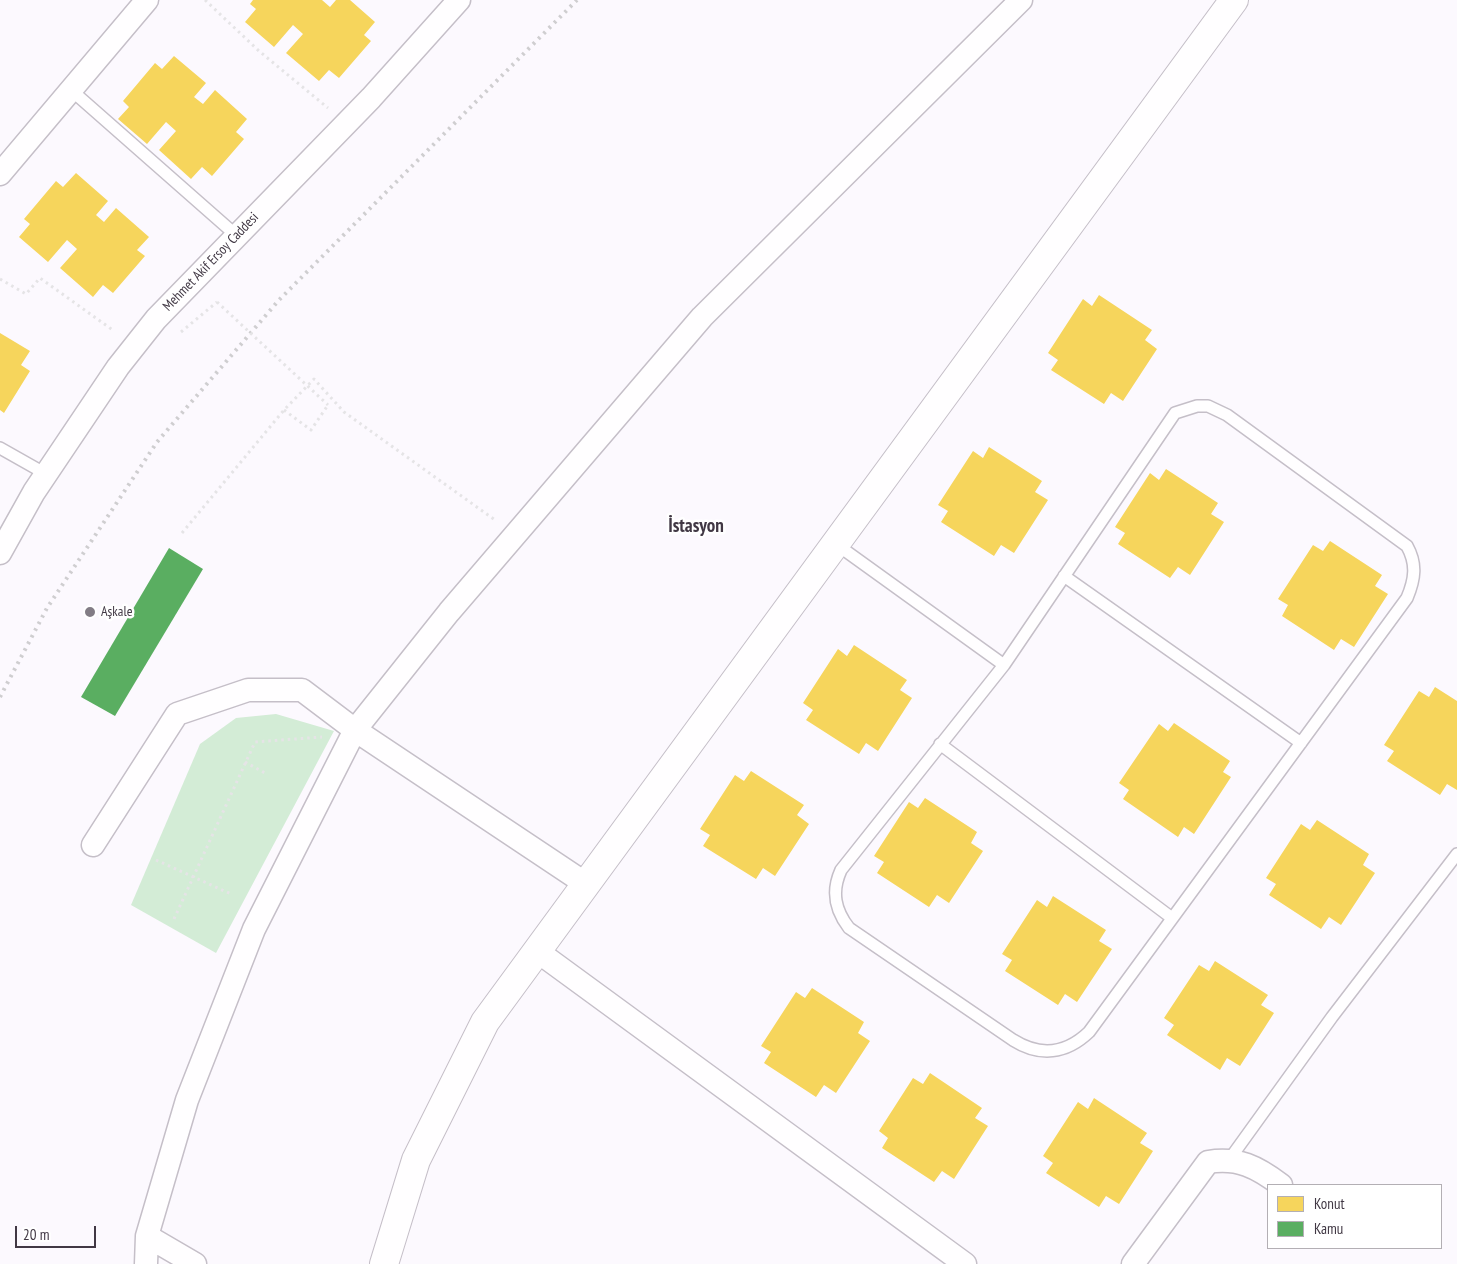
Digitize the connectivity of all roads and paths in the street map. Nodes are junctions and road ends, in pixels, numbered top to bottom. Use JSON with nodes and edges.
{"nodes":[{"id":1,"x":148,"y":0,"type":"edge"},
{"id":2,"x":205,"y":0,"type":"edge"},
{"id":3,"x":460,"y":0,"type":"edge"},
{"id":4,"x":1022,"y":0,"type":"edge"},
{"id":5,"x":1234,"y":0,"type":"edge"},
{"id":6,"x":70,"y":89,"type":"junction"},
{"id":7,"x":346,"y":123,"type":"junction"},
{"id":8,"x":0,"y":174,"type":"edge"},
{"id":9,"x":237,"y":236,"type":"junction"},
{"id":10,"x":0,"y":279,"type":"edge"},
{"id":11,"x":180,"y":333,"type":"dead end"},
{"id":12,"x":135,"y":346,"type":"junction"},
{"id":13,"x":284,"y":410,"type":"junction"},
{"id":14,"x":0,"y":448,"type":"edge"},
{"id":15,"x":46,"y":474,"type":"junction"},
{"id":16,"x":182,"y":533,"type":"dead end"},
{"id":17,"x":515,"y":534,"type":"junction"},
{"id":18,"x":836,"y":544,"type":"junction"},
{"id":19,"x":0,"y":553,"type":"edge"},
{"id":20,"x":1064,"y":576,"type":"junction"},
{"id":21,"x":1004,"y":665,"type":"junction"},
{"id":22,"x":355,"y":730,"type":"junction"},
{"id":23,"x":1301,"y":743,"type":"junction"},
{"id":24,"x":940,"y":744,"type":"junction"},
{"id":25,"x":245,"y":762,"type":"junction"},
{"id":26,"x":265,"y":774,"type":"dead end"},
{"id":27,"x":93,"y":845,"type":"dead end"},
{"id":28,"x":1457,"y":854,"type":"edge"},
{"id":29,"x":156,"y":860,"type":"dead end"},
{"id":30,"x":193,"y":879,"type":"junction"},
{"id":31,"x":586,"y":884,"type":"junction"},
{"id":32,"x":230,"y":894,"type":"dead end"},
{"id":33,"x":1172,"y":918,"type":"junction"},
{"id":34,"x":174,"y":920,"type":"dead end"},
{"id":35,"x":537,"y":951,"type":"junction"},
{"id":36,"x":1229,"y":1160,"type":"junction"},
{"id":37,"x":1280,"y":1184,"type":"edge"},
{"id":38,"x":147,"y":1236,"type":"junction"},
{"id":39,"x":146,"y":1264,"type":"edge"},
{"id":40,"x":195,"y":1264,"type":"edge"},
{"id":41,"x":384,"y":1264,"type":"edge"},
{"id":42,"x":965,"y":1264,"type":"edge"},
{"id":43,"x":1133,"y":1264,"type":"edge"}],
"edges":[{"from":1,"to":6,"type":"street"},
{"from":2,"to":7,"type":"path"},
{"from":3,"to":7,"type":"street","name":"Mehmet Akif Ersoy Caddesi"},
{"from":4,"to":17,"type":"street"},
{"from":5,"to":18,"type":"street"},
{"from":6,"to":8,"type":"street"},
{"from":6,"to":9,"type":"lane"},
{"from":7,"to":9,"type":"street","name":"Mehmet Akif Ersoy Caddesi"},
{"from":9,"to":12,"type":"street","name":"Mehmet Akif Ersoy Caddesi"},
{"from":10,"to":12,"type":"path"},
{"from":11,"to":13,"type":"path","bridge":true},
{"from":12,"to":15,"type":"street","name":"Mehmet Akif Ersoy Caddesi"},
{"from":13,"to":16,"type":"path"},
{"from":13,"to":17,"type":"path"},
{"from":14,"to":15,"type":"lane"},
{"from":15,"to":19,"type":"street","name":"Mehmet Akif Ersoy Caddesi"},
{"from":17,"to":22,"type":"street"},
{"from":18,"to":21,"type":"lane"},
{"from":18,"to":31,"type":"street"},
{"from":20,"to":21,"type":"lane"},
{"from":20,"to":23,"type":"lane"},
{"from":20,"to":23,"type":"lane"},
{"from":21,"to":24,"type":"lane"},
{"from":22,"to":25,"type":"path"},
{"from":22,"to":27,"type":"street"},
{"from":22,"to":31,"type":"street"},
{"from":22,"to":38,"type":"street"},
{"from":23,"to":33,"type":"lane"},
{"from":24,"to":33,"type":"lane"},
{"from":24,"to":33,"type":"lane"},
{"from":25,"to":26,"type":"path"},
{"from":25,"to":30,"type":"path"},
{"from":28,"to":36,"type":"lane"},
{"from":29,"to":30,"type":"path"},
{"from":30,"to":32,"type":"path"},
{"from":30,"to":34,"type":"path"},
{"from":31,"to":35,"type":"street"},
{"from":35,"to":41,"type":"street"},
{"from":35,"to":42,"type":"street"},
{"from":36,"to":37,"type":"street"},
{"from":36,"to":43,"type":"street"},
{"from":38,"to":39,"type":"street"},
{"from":38,"to":40,"type":"street"}]}
